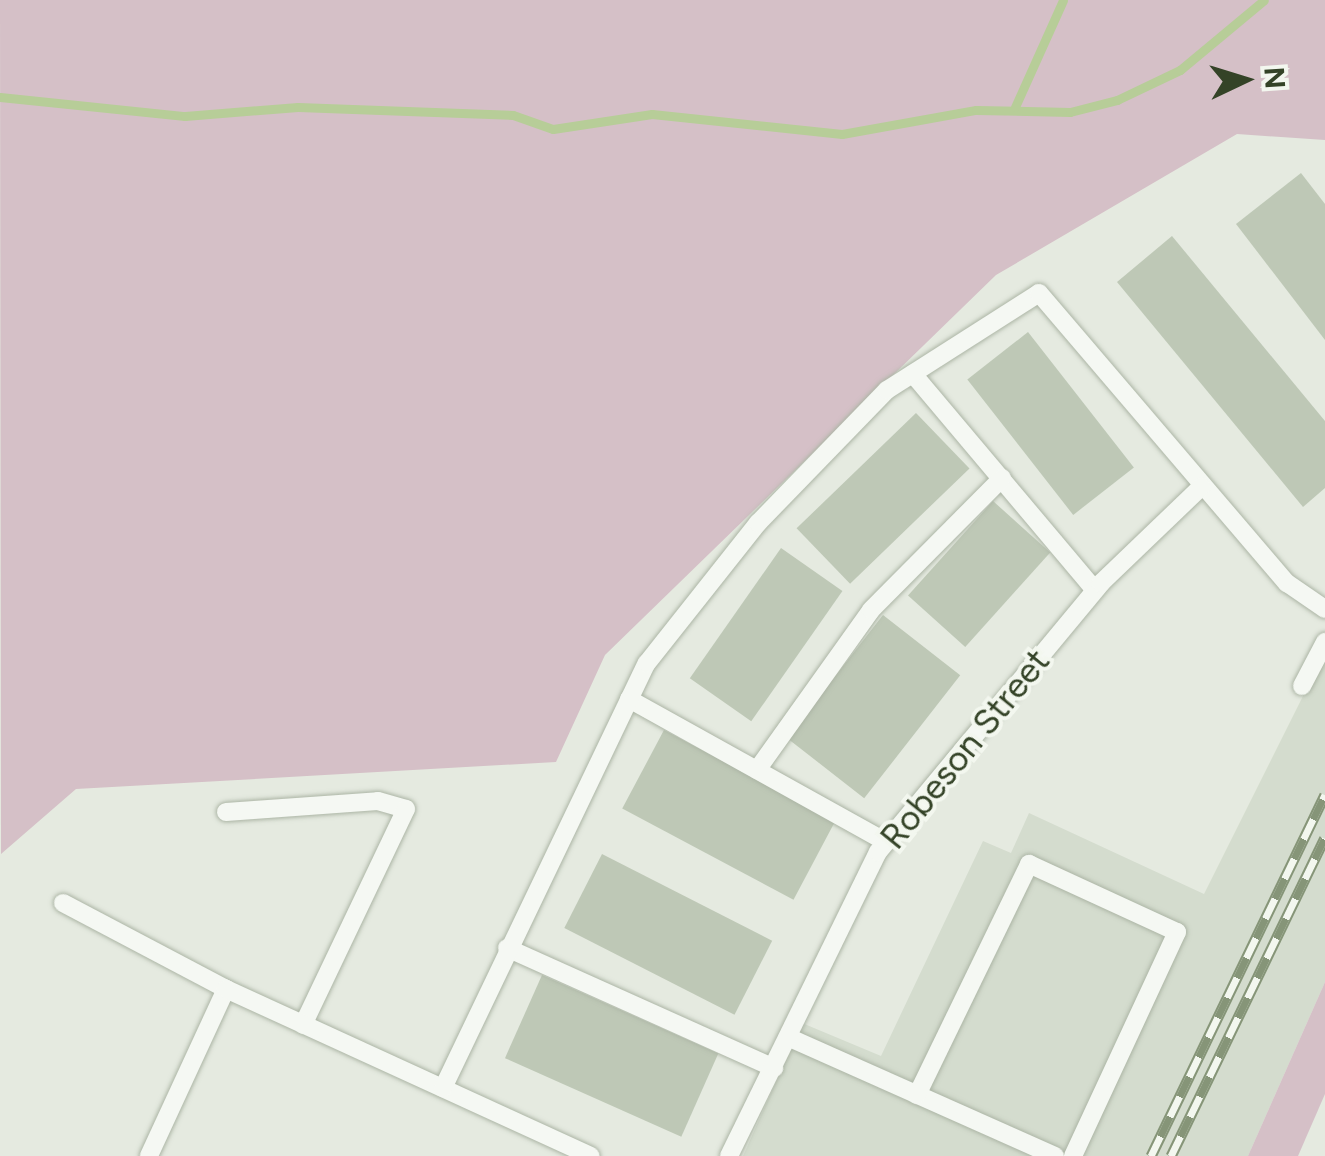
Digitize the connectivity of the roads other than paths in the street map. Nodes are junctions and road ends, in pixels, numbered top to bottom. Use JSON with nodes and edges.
{"nodes":[{"id":1,"x":913,"y":374,"type":"junction"},
{"id":2,"x":1002,"y":478,"type":"junction"},
{"id":3,"x":1201,"y":488,"type":"junction"},
{"id":4,"x":1095,"y":590,"type":"junction"},
{"id":5,"x":1325,"y":609,"type":"edge"},
{"id":6,"x":1325,"y":642,"type":"edge"},
{"id":7,"x":1302,"y":686,"type":"dead end"},
{"id":8,"x":629,"y":698,"type":"junction"},
{"id":9,"x":757,"y":770,"type":"junction"},
{"id":10,"x":226,"y":812,"type":"dead end"},
{"id":11,"x":886,"y":842,"type":"junction"},
{"id":12,"x":63,"y":903,"type":"dead end"},
{"id":13,"x":507,"y":948,"type":"junction"},
{"id":14,"x":226,"y":989,"type":"junction"},
{"id":15,"x":303,"y":1025,"type":"junction"},
{"id":16,"x":792,"y":1039,"type":"junction"},
{"id":17,"x":774,"y":1068,"type":"junction"},
{"id":18,"x":442,"y":1088,"type":"junction"},
{"id":19,"x":917,"y":1095,"type":"junction"},
{"id":20,"x":149,"y":1156,"type":"edge"},
{"id":21,"x":591,"y":1156,"type":"edge"},
{"id":22,"x":729,"y":1156,"type":"edge"},
{"id":23,"x":1055,"y":1156,"type":"edge"},
{"id":24,"x":1072,"y":1156,"type":"edge"}],
"edges":[{"from":1,"to":2,"type":"lane"},
{"from":1,"to":3,"type":"lane"},
{"from":1,"to":8,"type":"lane"},
{"from":2,"to":4,"type":"lane"},
{"from":2,"to":9,"type":"lane"},
{"from":3,"to":4,"type":"lane","name":"Robeson Street"},
{"from":3,"to":5,"type":"lane"},
{"from":4,"to":11,"type":"lane","name":"Robeson Street"},
{"from":6,"to":7,"type":"lane"},
{"from":8,"to":9,"type":"lane"},
{"from":8,"to":13,"type":"lane"},
{"from":9,"to":11,"type":"lane"},
{"from":10,"to":15,"type":"lane"},
{"from":11,"to":16,"type":"lane","name":"Robeson Street"},
{"from":12,"to":14,"type":"lane"},
{"from":13,"to":17,"type":"lane"},
{"from":13,"to":18,"type":"lane"},
{"from":14,"to":15,"type":"lane"},
{"from":14,"to":20,"type":"lane"},
{"from":15,"to":18,"type":"lane"},
{"from":16,"to":17,"type":"lane","name":"Robeson Street"},
{"from":16,"to":19,"type":"lane"},
{"from":17,"to":22,"type":"lane","name":"Robeson Street"},
{"from":18,"to":21,"type":"lane"},
{"from":19,"to":23,"type":"lane"},
{"from":19,"to":24,"type":"lane"}]}
